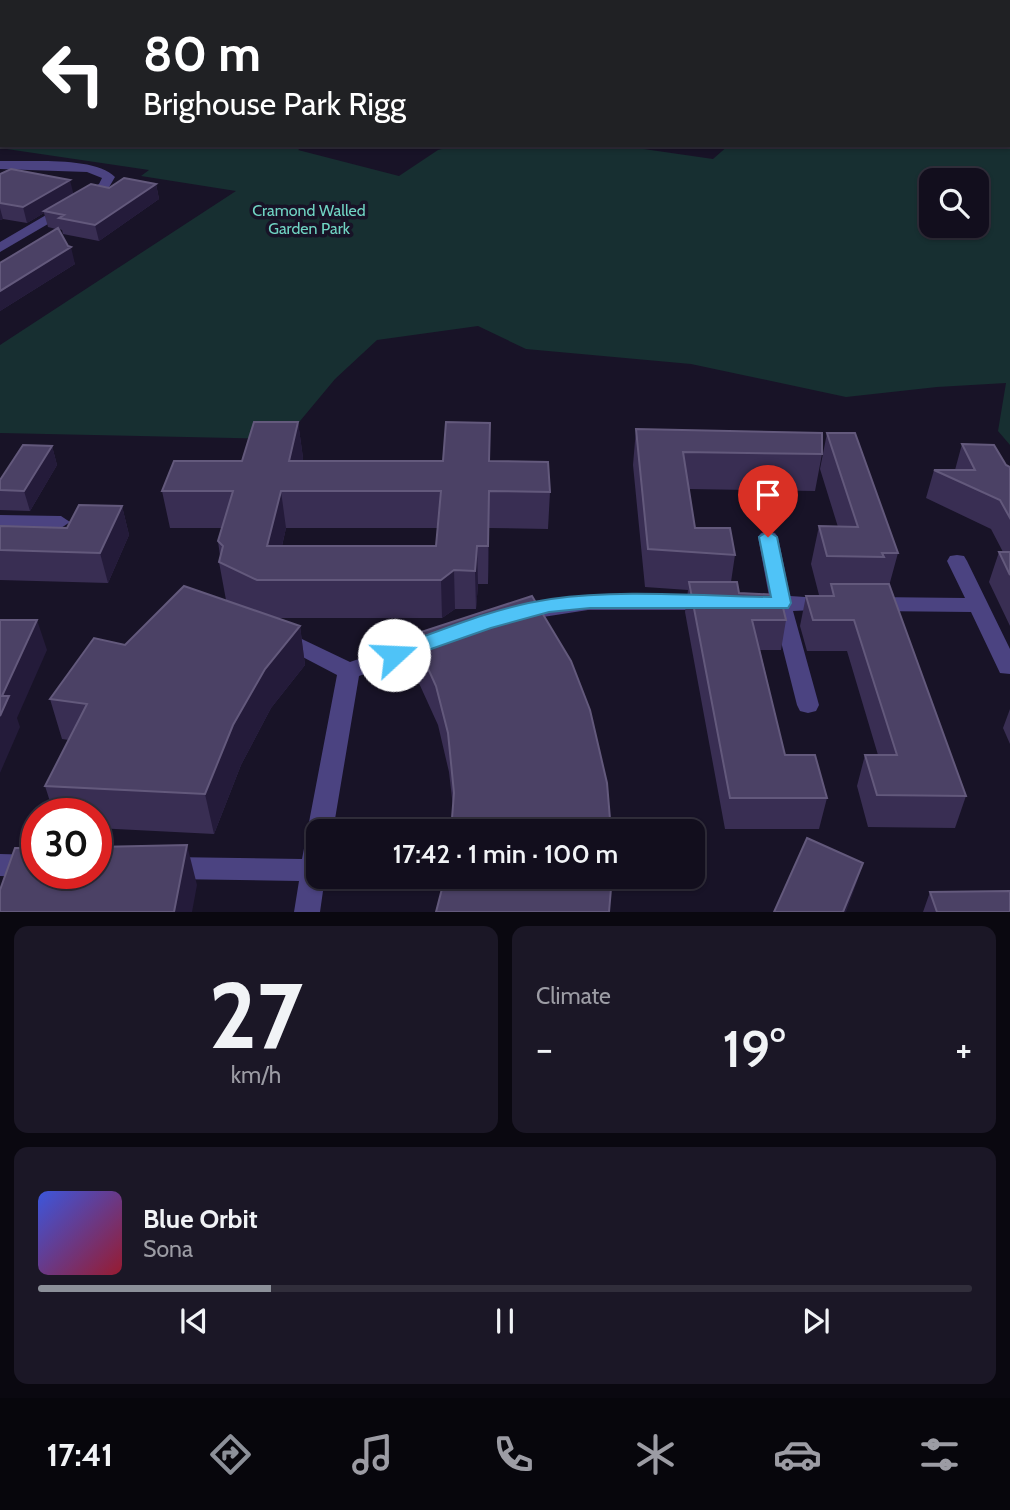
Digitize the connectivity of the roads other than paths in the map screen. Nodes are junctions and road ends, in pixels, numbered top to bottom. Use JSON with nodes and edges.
{"nodes":[{"id":1,"x":0,"y":164,"type":"edge"},
{"id":2,"x":0,"y":248,"type":"edge"},
{"id":3,"x":0,"y":520,"type":"edge"},
{"id":4,"x":61,"y":522,"type":"dead end"},
{"id":5,"x":768,"y":537,"type":"dead end"},
{"id":6,"x":957,"y":561,"type":"dead end"},
{"id":7,"x":781,"y":603,"type":"junction"},
{"id":8,"x":978,"y":605,"type":"junction"},
{"id":9,"x":498,"y":619,"type":"edge"},
{"id":10,"x":260,"y":627,"type":"edge"},
{"id":11,"x":461,"y":631,"type":"edge"},
{"id":12,"x":1008,"y":667,"type":"dead end"},
{"id":13,"x":349,"y":671,"type":"junction"},
{"id":14,"x":808,"y":705,"type":"dead end"},
{"id":15,"x":322,"y":819,"type":"edge"},
{"id":16,"x":0,"y":865,"type":"edge"},
{"id":17,"x":21,"y":866,"type":"edge"},
{"id":18,"x":150,"y":868,"type":"edge"},
{"id":19,"x":306,"y":870,"type":"edge"},
{"id":20,"x":310,"y":889,"type":"edge"},
{"id":21,"x":307,"y":912,"type":"edge"}],
"edges":[{"from":1,"to":2,"type":"street"},
{"from":3,"to":4,"type":"street"},
{"from":5,"to":7,"type":"street"},
{"from":6,"to":8,"type":"street"},
{"from":7,"to":8,"type":"street"},
{"from":7,"to":9,"type":"street"},
{"from":7,"to":14,"type":"street"},
{"from":8,"to":12,"type":"street"},
{"from":10,"to":13,"type":"street"},
{"from":11,"to":13,"type":"street"},
{"from":13,"to":15,"type":"street"},
{"from":16,"to":17,"type":"street"},
{"from":18,"to":19,"type":"street"},
{"from":20,"to":21,"type":"street"}]}
